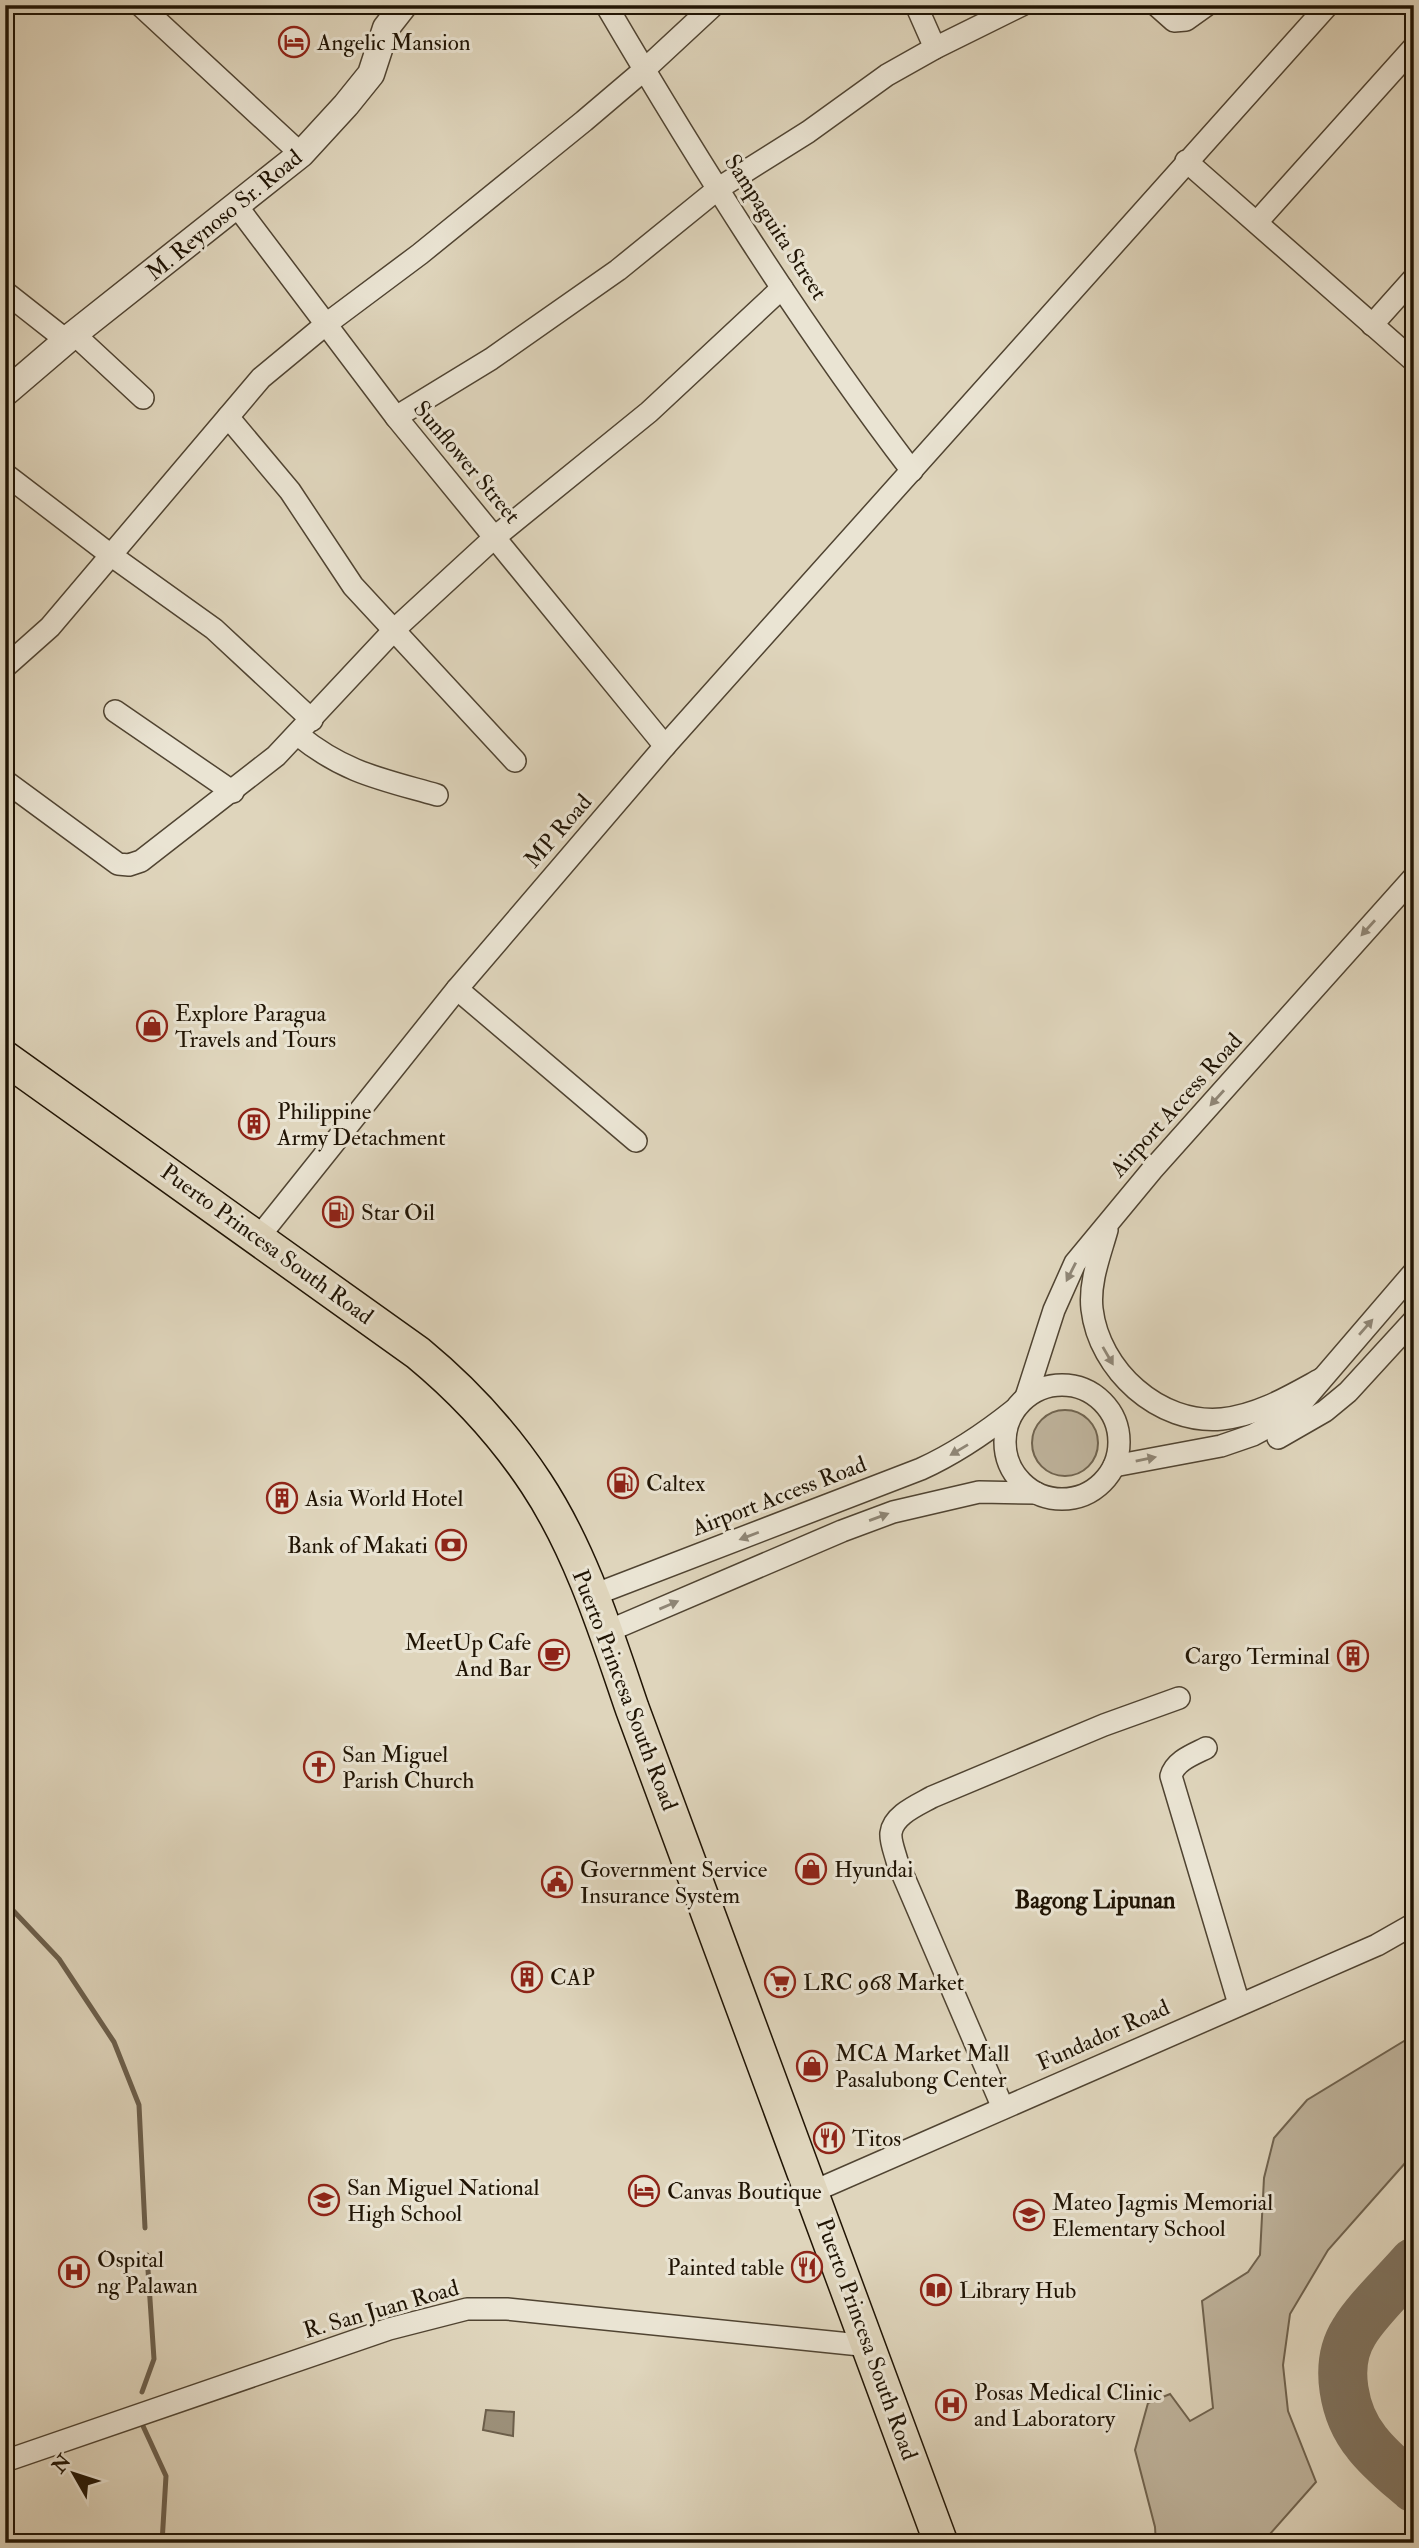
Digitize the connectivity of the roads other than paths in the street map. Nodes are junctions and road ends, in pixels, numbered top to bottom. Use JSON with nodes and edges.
{"nodes":[{"id":1,"x":140,"y":5,"type":"edge"},
{"id":2,"x":404,"y":5,"type":"edge"},
{"id":3,"x":606,"y":5,"type":"edge"},
{"id":4,"x":714,"y":5,"type":"edge"},
{"id":5,"x":916,"y":5,"type":"edge"},
{"id":6,"x":1022,"y":5,"type":"edge"},
{"id":7,"x":1156,"y":5,"type":"edge"},
{"id":8,"x":1208,"y":5,"type":"edge"},
{"id":9,"x":1328,"y":5,"type":"edge"},
{"id":10,"x":1414,"y":47,"type":"edge"},
{"id":11,"x":935,"y":48,"type":"junction"},
{"id":12,"x":644,"y":71,"type":"junction"},
{"id":13,"x":301,"y":154,"type":"junction"},
{"id":14,"x":1186,"y":161,"type":"junction"},
{"id":15,"x":719,"y":188,"type":"junction"},
{"id":16,"x":236,"y":205,"type":"junction"},
{"id":17,"x":1257,"y":222,"type":"junction"},
{"id":18,"x":1414,"y":278,"type":"edge"},
{"id":19,"x":782,"y":288,"type":"junction"},
{"id":20,"x":5,"y":292,"type":"edge"},
{"id":21,"x":325,"y":325,"type":"junction"},
{"id":22,"x":1372,"y":325,"type":"junction"},
{"id":23,"x":70,"y":337,"type":"junction"},
{"id":24,"x":1414,"y":361,"type":"edge"},
{"id":25,"x":5,"y":393,"type":"edge"},
{"id":26,"x":143,"y":398,"type":"dead end"},
{"id":27,"x":228,"y":417,"type":"junction"},
{"id":28,"x":396,"y":418,"type":"junction"},
{"id":29,"x":912,"y":471,"type":"junction"},
{"id":30,"x":5,"y":474,"type":"edge"},
{"id":31,"x":495,"y":537,"type":"junction"},
{"id":32,"x":112,"y":556,"type":"junction"},
{"id":33,"x":395,"y":629,"type":"junction"},
{"id":34,"x":10,"y":655,"type":"edge"},
{"id":35,"x":115,"y":711,"type":"dead end"},
{"id":36,"x":305,"y":727,"type":"junction"},
{"id":37,"x":665,"y":746,"type":"junction"},
{"id":38,"x":515,"y":761,"type":"dead end"},
{"id":39,"x":5,"y":781,"type":"edge"},
{"id":40,"x":233,"y":792,"type":"junction"},
{"id":41,"x":437,"y":795,"type":"dead end"},
{"id":42,"x":1414,"y":877,"type":"edge"},
{"id":43,"x":457,"y":989,"type":"junction"},
{"id":44,"x":5,"y":1058,"type":"edge"},
{"id":45,"x":636,"y":1141,"type":"dead end"},
{"id":46,"x":1110,"y":1220,"type":"junction"},
{"id":47,"x":258,"y":1238,"type":"junction"},
{"id":48,"x":1414,"y":1272,"type":"edge"},
{"id":49,"x":1414,"y":1320,"type":"edge"},
{"id":50,"x":1321,"y":1379,"type":"junction"},
{"id":51,"x":1020,"y":1404,"type":"junction"},
{"id":52,"x":1179,"y":1454,"type":"junction"},
{"id":53,"x":1114,"y":1466,"type":"junction"},
{"id":54,"x":1036,"y":1493,"type":"junction"},
{"id":55,"x":591,"y":1596,"type":"junction"},
{"id":56,"x":606,"y":1632,"type":"junction"},
{"id":57,"x":1179,"y":1698,"type":"dead end"},
{"id":58,"x":1206,"y":1748,"type":"dead end"},
{"id":59,"x":1414,"y":1924,"type":"edge"},
{"id":60,"x":1240,"y":2004,"type":"junction"},
{"id":61,"x":1003,"y":2108,"type":"junction"},
{"id":62,"x":812,"y":2192,"type":"junction"},
{"id":63,"x":870,"y":2346,"type":"junction"},
{"id":64,"x":5,"y":2461,"type":"edge"},
{"id":65,"x":942,"y":2543,"type":"edge"}],
"edges":[{"from":1,"to":13,"type":"street"},
{"from":2,"to":13,"type":"street","name":"M. Reynoso Sr. Road"},
{"from":3,"to":12,"type":"street","name":"Sampaguita Street"},
{"from":4,"to":12,"type":"street"},
{"from":5,"to":11,"type":"street"},
{"from":6,"to":11,"type":"street"},
{"from":7,"to":8,"type":"street"},
{"from":9,"to":14,"type":"street","name":"MP Road"},
{"from":10,"to":17,"type":"street"},
{"from":11,"to":15,"type":"street"},
{"from":12,"to":15,"type":"street","name":"Sampaguita Street"},
{"from":12,"to":21,"type":"street"},
{"from":13,"to":16,"type":"street","name":"M. Reynoso Sr. Road"},
{"from":14,"to":17,"type":"street"},
{"from":14,"to":29,"type":"street","name":"MP Road"},
{"from":15,"to":19,"type":"street","name":"Sampaguita Street"},
{"from":15,"to":28,"type":"street"},
{"from":16,"to":21,"type":"street","name":"Sunflower Street"},
{"from":16,"to":23,"type":"street","name":"M. Reynoso Sr. Road"},
{"from":17,"to":22,"type":"street"},
{"from":18,"to":22,"type":"street"},
{"from":19,"to":29,"type":"street","name":"Sampaguita Street"},
{"from":19,"to":31,"type":"street"},
{"from":20,"to":23,"type":"street"},
{"from":21,"to":27,"type":"street"},
{"from":21,"to":28,"type":"street","name":"Sunflower Street"},
{"from":22,"to":24,"type":"street"},
{"from":23,"to":25,"type":"street","name":"M. Reynoso Sr. Road"},
{"from":23,"to":26,"type":"street"},
{"from":27,"to":32,"type":"street"},
{"from":27,"to":33,"type":"street"},
{"from":28,"to":31,"type":"street","name":"Sunflower Street"},
{"from":29,"to":37,"type":"street","name":"MP Road"},
{"from":30,"to":32,"type":"street"},
{"from":31,"to":33,"type":"street"},
{"from":31,"to":37,"type":"street","name":"Sunflower Street"},
{"from":32,"to":34,"type":"street"},
{"from":32,"to":36,"type":"street"},
{"from":33,"to":36,"type":"street"},
{"from":33,"to":38,"type":"street"},
{"from":35,"to":40,"type":"street"},
{"from":36,"to":40,"type":"street"},
{"from":36,"to":41,"type":"street"},
{"from":37,"to":43,"type":"street","name":"MP Road"},
{"from":39,"to":40,"type":"street"},
{"from":42,"to":46,"type":"street","name":"Airport Access Road","one_way":true},
{"from":43,"to":45,"type":"street"},
{"from":43,"to":47,"type":"street","name":"MP Road"},
{"from":44,"to":47,"type":"main road","name":"Puerto Princesa South Road"},
{"from":46,"to":50,"type":"street","one_way":true},
{"from":46,"to":51,"type":"street","name":"Airport Access Road","one_way":true},
{"from":47,"to":55,"type":"main road","name":"Puerto Princesa South Road"},
{"from":50,"to":48,"type":"street","one_way":true},
{"from":49,"to":52,"type":"street"},
{"from":50,"to":52,"type":"street"},
{"from":51,"to":53,"type":"street"},
{"from":51,"to":54,"type":"street"},
{"from":51,"to":55,"type":"street","name":"Airport Access Road","one_way":true},
{"from":53,"to":52,"type":"street","one_way":true},
{"from":53,"to":54,"type":"street"},
{"from":56,"to":54,"type":"street","one_way":true},
{"from":55,"to":56,"type":"main road","name":"Puerto Princesa South Road"},
{"from":56,"to":62,"type":"main road","name":"Puerto Princesa South Road"},
{"from":57,"to":61,"type":"street"},
{"from":58,"to":60,"type":"street"},
{"from":59,"to":60,"type":"street","name":"Fundador Road"},
{"from":60,"to":61,"type":"street","name":"Fundador Road"},
{"from":61,"to":62,"type":"street","name":"Fundador Road"},
{"from":62,"to":63,"type":"main road","name":"Puerto Princesa South Road"},
{"from":63,"to":64,"type":"street","name":"R. San Juan Road"},
{"from":63,"to":65,"type":"main road","name":"Puerto Princesa South Road"}]}
